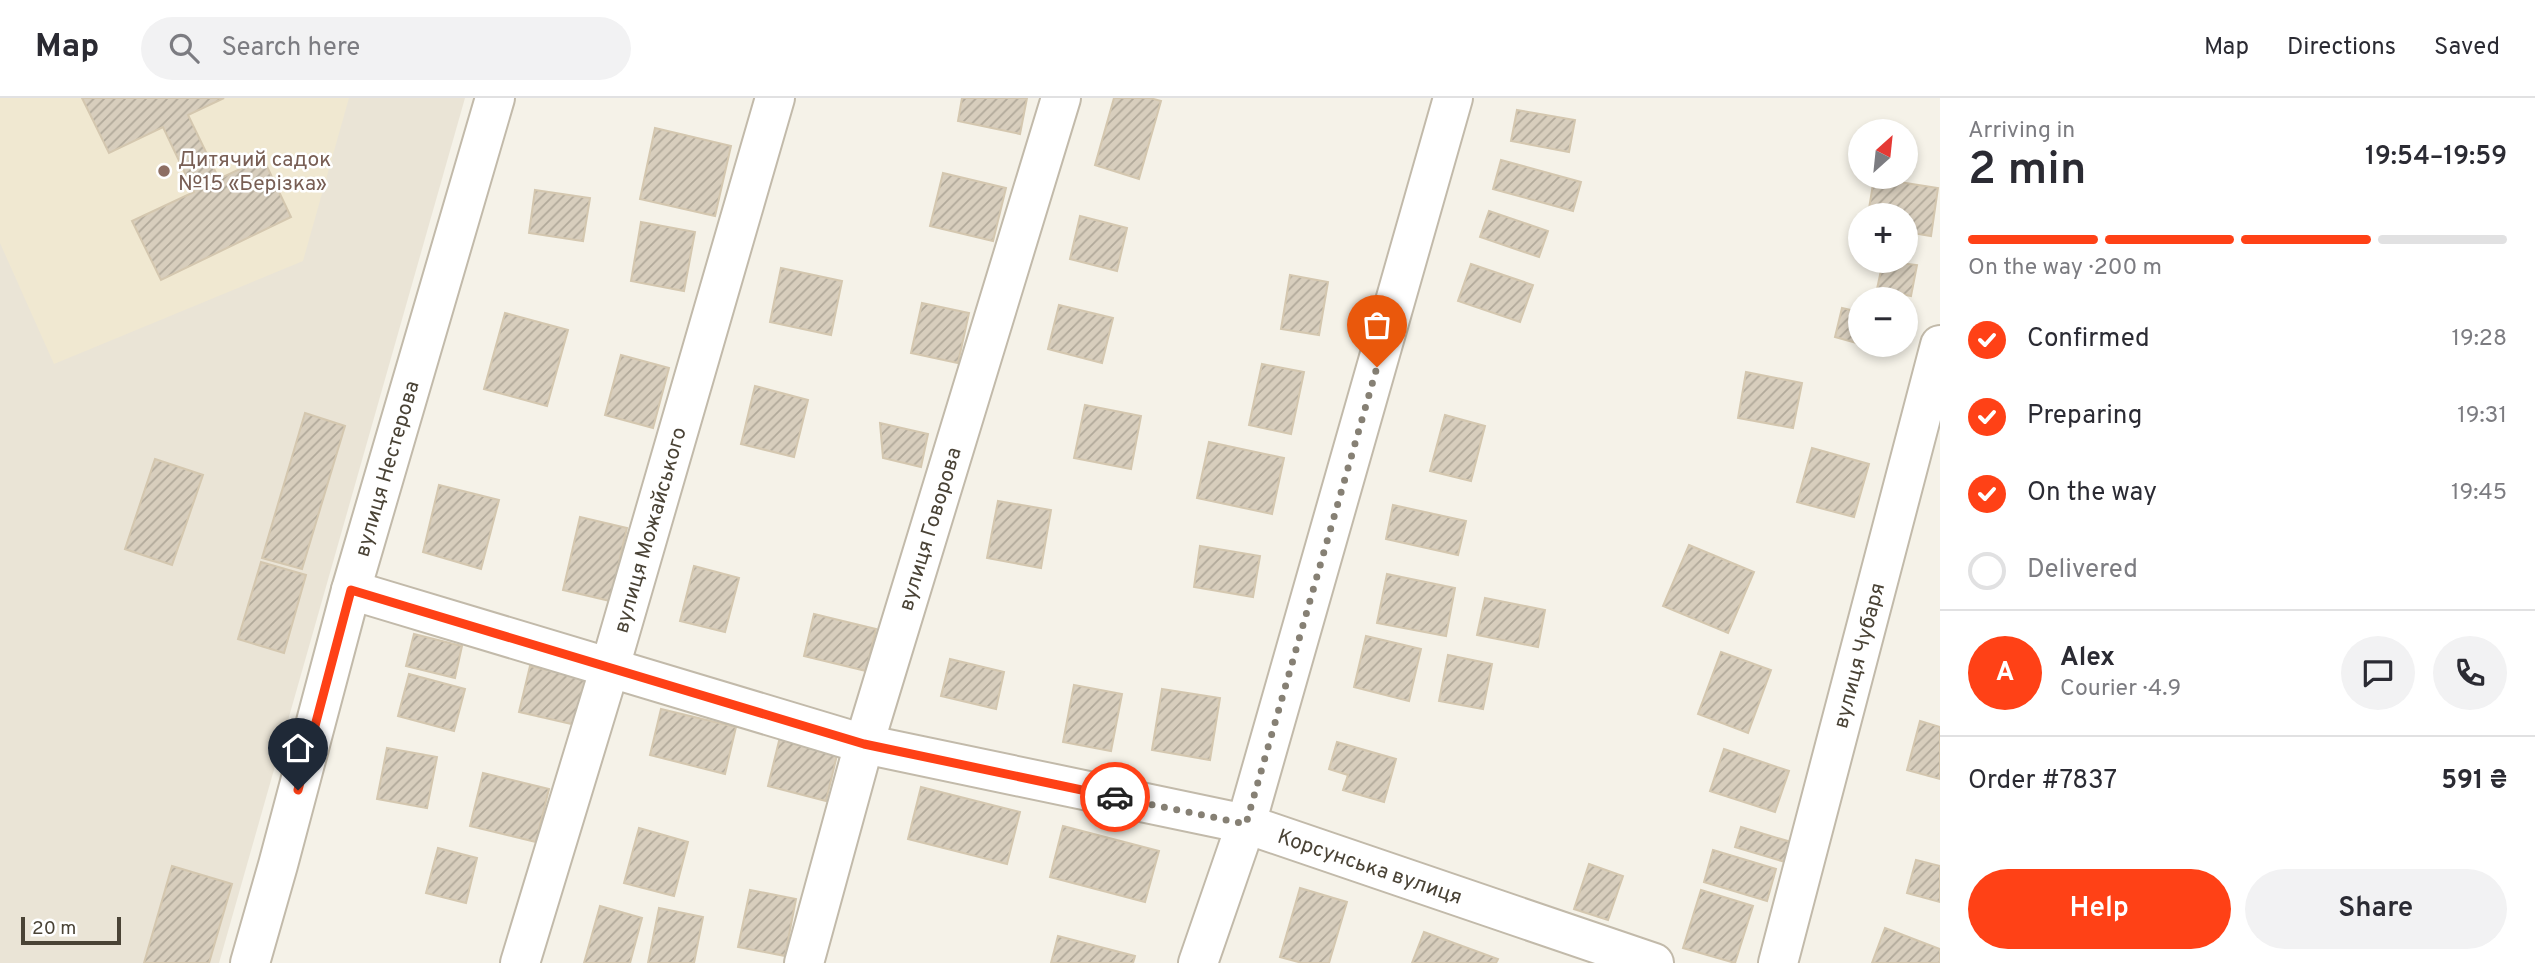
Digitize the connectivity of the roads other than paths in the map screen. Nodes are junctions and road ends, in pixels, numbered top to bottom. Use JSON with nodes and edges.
{"nodes":[{"id":1,"x":495,"y":98,"type":"edge"},
{"id":2,"x":775,"y":98,"type":"edge"},
{"id":3,"x":1061,"y":98,"type":"edge"},
{"id":4,"x":1453,"y":98,"type":"edge"},
{"id":5,"x":1940,"y":345,"type":"edge"},
{"id":6,"x":351,"y":590,"type":"junction"},
{"id":7,"x":610,"y":667,"type":"junction"},
{"id":8,"x":864,"y":744,"type":"junction"},
{"id":9,"x":1246,"y":824,"type":"junction"},
{"id":10,"x":250,"y":963,"type":"edge"},
{"id":11,"x":520,"y":963,"type":"edge"},
{"id":12,"x":804,"y":963,"type":"edge"},
{"id":13,"x":1198,"y":963,"type":"edge"},
{"id":14,"x":1654,"y":963,"type":"edge"},
{"id":15,"x":1778,"y":963,"type":"edge"}],
"edges":[{"from":1,"to":6,"type":"street","name":"вулиця Нестерова"},
{"from":2,"to":7,"type":"street","name":"вулиця Можайського"},
{"from":3,"to":8,"type":"street","name":"вулиця Говорова"},
{"from":4,"to":9,"type":"street"},
{"from":5,"to":15,"type":"street","name":"вулиця Чубаря"},
{"from":6,"to":7,"type":"street","name":"Корсунська вулиця"},
{"from":6,"to":10,"type":"street","name":"вулиця Нестерова"},
{"from":7,"to":8,"type":"street","name":"Корсунська вулиця"},
{"from":7,"to":11,"type":"street","name":"вулиця Можайського"},
{"from":8,"to":9,"type":"street","name":"Корсунська вулиця"},
{"from":8,"to":12,"type":"street","name":"вулиця Говорова"},
{"from":9,"to":13,"type":"street"},
{"from":9,"to":14,"type":"street","name":"Корсунська вулиця"}]}
